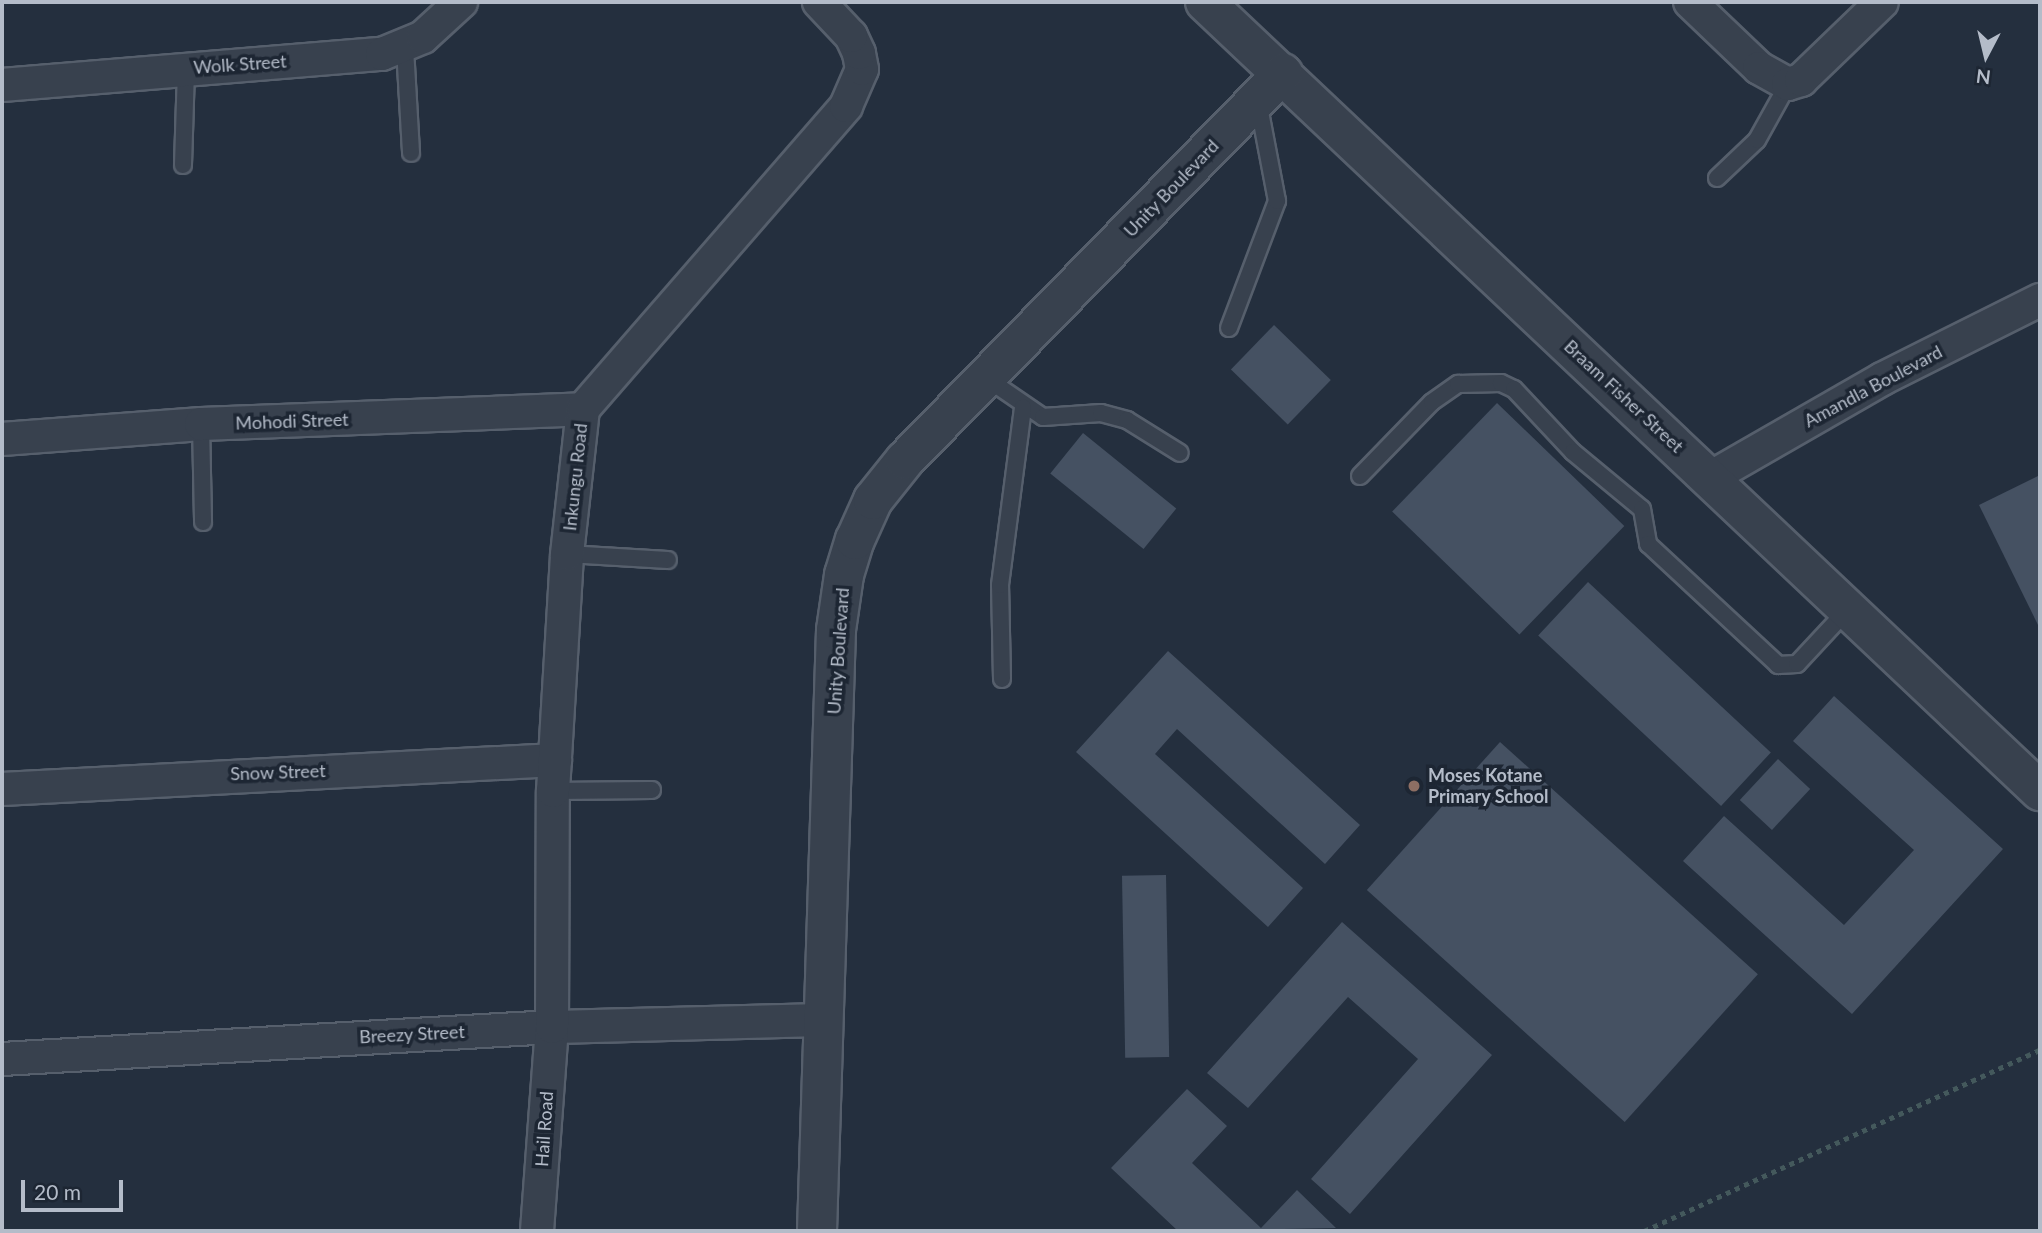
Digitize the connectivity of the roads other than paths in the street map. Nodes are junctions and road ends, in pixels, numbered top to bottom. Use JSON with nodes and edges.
{"nodes":[{"id":1,"x":461,"y":2,"type":"edge"},
{"id":2,"x":819,"y":2,"type":"edge"},
{"id":3,"x":1205,"y":2,"type":"edge"},
{"id":4,"x":1690,"y":2,"type":"edge"},
{"id":5,"x":1882,"y":2,"type":"edge"},
{"id":6,"x":405,"y":48,"type":"junction"},
{"id":7,"x":186,"y":67,"type":"junction"},
{"id":8,"x":1788,"y":84,"type":"junction"},
{"id":9,"x":2,"y":85,"type":"edge"},
{"id":10,"x":1271,"y":85,"type":"junction"},
{"id":11,"x":411,"y":153,"type":"dead end"},
{"id":12,"x":183,"y":165,"type":"dead end"},
{"id":13,"x":1717,"y":178,"type":"dead end"},
{"id":14,"x":2040,"y":299,"type":"edge"},
{"id":15,"x":1229,"y":328,"type":"dead end"},
{"id":16,"x":986,"y":378,"type":"junction"},
{"id":17,"x":1023,"y":407,"type":"junction"},
{"id":18,"x":583,"y":409,"type":"junction"},
{"id":19,"x":201,"y":424,"type":"junction"},
{"id":20,"x":2,"y":439,"type":"edge"},
{"id":21,"x":1180,"y":453,"type":"dead end"},
{"id":22,"x":1360,"y":477,"type":"dead end"},
{"id":23,"x":1710,"y":478,"type":"junction"},
{"id":24,"x":203,"y":522,"type":"dead end"},
{"id":25,"x":567,"y":554,"type":"junction"},
{"id":26,"x":668,"y":561,"type":"dead end"},
{"id":27,"x":1849,"y":608,"type":"junction"},
{"id":28,"x":1002,"y":680,"type":"dead end"},
{"id":29,"x":555,"y":760,"type":"junction"},
{"id":30,"x":2,"y":789,"type":"edge"},
{"id":31,"x":652,"y":790,"type":"dead end"},
{"id":32,"x":553,"y":791,"type":"junction"},
{"id":33,"x":2040,"y":791,"type":"edge"},
{"id":34,"x":824,"y":1020,"type":"junction"},
{"id":35,"x":552,"y":1027,"type":"junction"},
{"id":36,"x":2,"y":1059,"type":"edge"},
{"id":37,"x":537,"y":1231,"type":"edge"},
{"id":38,"x":817,"y":1231,"type":"edge"}],
"edges":[{"from":1,"to":6,"type":"street","name":"Wolk Street"},
{"from":2,"to":18,"type":"street","name":"Inkungu Road"},
{"from":3,"to":10,"type":"street","name":"Braam Fisher Street"},
{"from":4,"to":8,"type":"street"},
{"from":5,"to":8,"type":"street"},
{"from":6,"to":7,"type":"street","name":"Wolk Street"},
{"from":6,"to":11,"type":"lane"},
{"from":7,"to":9,"type":"street","name":"Wolk Street"},
{"from":7,"to":12,"type":"lane"},
{"from":8,"to":13,"type":"lane"},
{"from":10,"to":15,"type":"lane"},
{"from":10,"to":16,"type":"street","name":"Unity Boulevard"},
{"from":10,"to":23,"type":"street","name":"Braam Fisher Street"},
{"from":14,"to":23,"type":"street","name":"Amandla Boulevard"},
{"from":16,"to":17,"type":"lane"},
{"from":16,"to":34,"type":"street","name":"Unity Boulevard"},
{"from":17,"to":21,"type":"lane"},
{"from":17,"to":28,"type":"lane"},
{"from":18,"to":19,"type":"street","name":"Mohodi Street"},
{"from":18,"to":25,"type":"street","name":"Inkungu Road"},
{"from":19,"to":20,"type":"street","name":"Mohodi Street"},
{"from":19,"to":24,"type":"lane"},
{"from":22,"to":27,"type":"lane"},
{"from":23,"to":27,"type":"street","name":"Braam Fisher Street"},
{"from":25,"to":26,"type":"lane"},
{"from":25,"to":29,"type":"street","name":"Inkungu Road"},
{"from":27,"to":33,"type":"street","name":"Braam Fisher Street"},
{"from":29,"to":30,"type":"street","name":"Snow Street"},
{"from":29,"to":32,"type":"street","name":"Inkungu Road"},
{"from":31,"to":32,"type":"lane"},
{"from":32,"to":35,"type":"street","name":"Inkungu Road"},
{"from":34,"to":35,"type":"street","name":"Breezy Street"},
{"from":34,"to":38,"type":"street","name":"Unity Boulevard"},
{"from":35,"to":36,"type":"street","name":"Breezy Street"},
{"from":35,"to":37,"type":"street","name":"Hail Road"}]}
